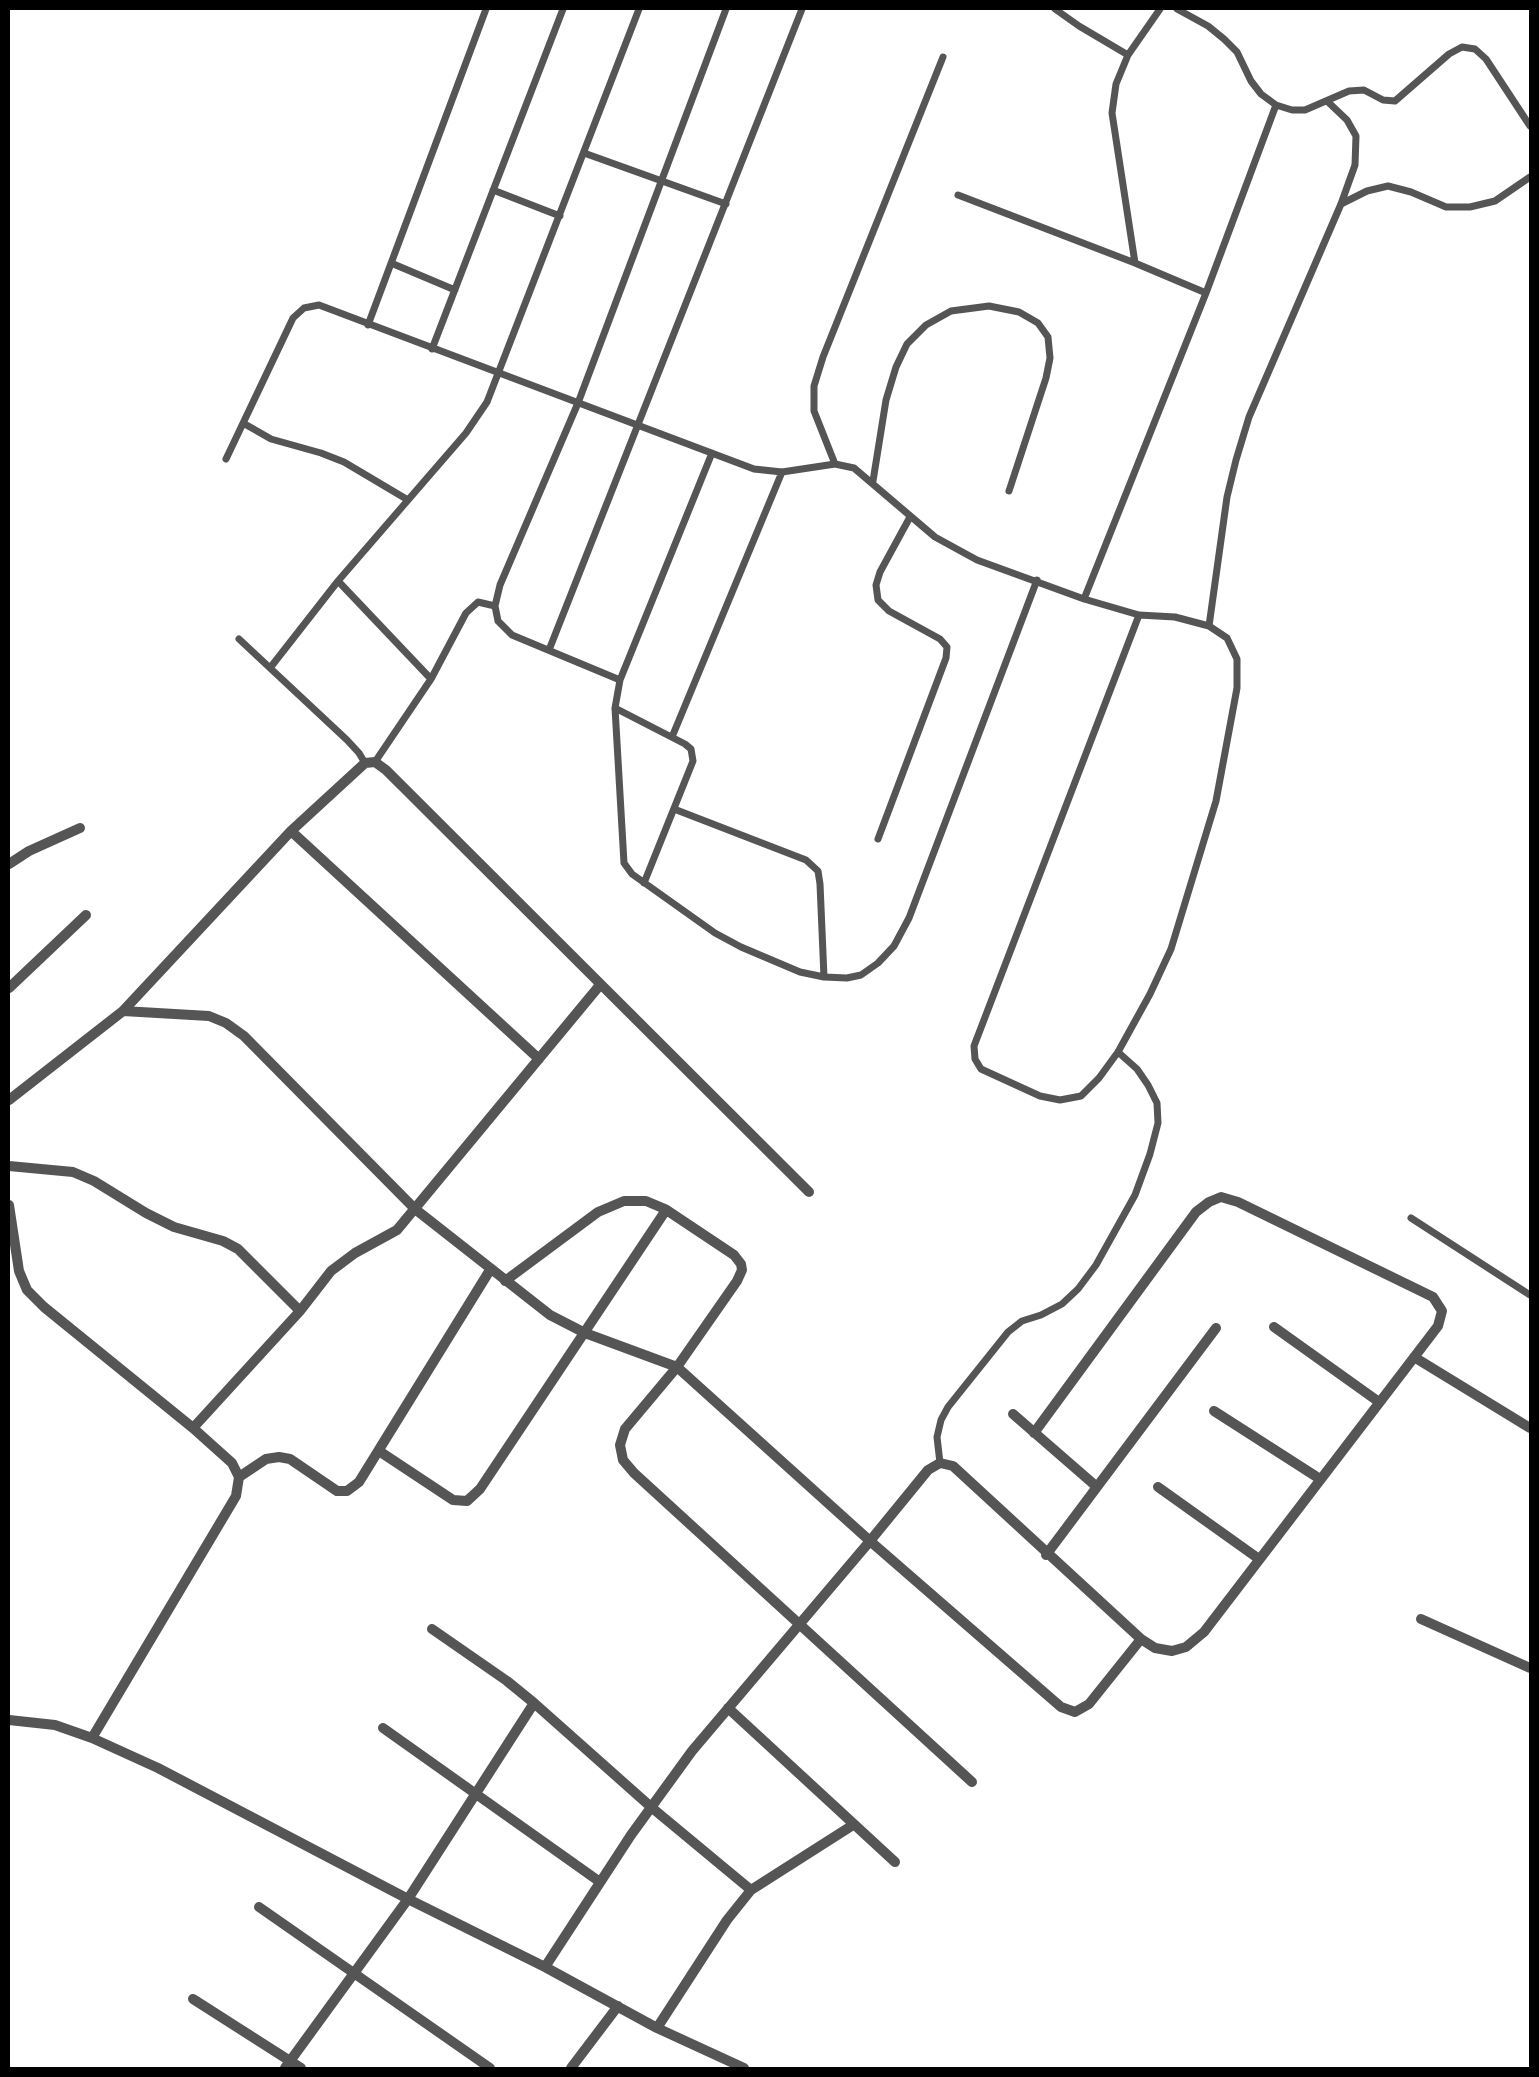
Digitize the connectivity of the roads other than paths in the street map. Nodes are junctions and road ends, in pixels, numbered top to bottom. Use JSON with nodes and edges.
{"nodes":[{"id":1,"x":486,"y":9,"type":"edge"},
{"id":2,"x":563,"y":9,"type":"edge"},
{"id":3,"x":639,"y":9,"type":"edge"},
{"id":4,"x":726,"y":9,"type":"edge"},
{"id":5,"x":802,"y":9,"type":"edge"},
{"id":6,"x":1055,"y":9,"type":"edge"},
{"id":7,"x":1160,"y":9,"type":"edge"},
{"id":8,"x":1177,"y":9,"type":"edge"},
{"id":9,"x":1128,"y":55,"type":"junction"},
{"id":10,"x":943,"y":57,"type":"dead end"},
{"id":11,"x":1327,"y":101,"type":"junction"},
{"id":12,"x":1276,"y":105,"type":"junction"},
{"id":13,"x":1530,"y":126,"type":"edge"},
{"id":14,"x":584,"y":153,"type":"junction"},
{"id":15,"x":1530,"y":177,"type":"edge"},
{"id":16,"x":661,"y":181,"type":"junction"},
{"id":17,"x":493,"y":190,"type":"junction"},
{"id":18,"x":958,"y":195,"type":"dead end"},
{"id":19,"x":726,"y":204,"type":"junction"},
{"id":20,"x":1341,"y":204,"type":"junction"},
{"id":21,"x":560,"y":216,"type":"junction"},
{"id":22,"x":392,"y":263,"type":"junction"},
{"id":23,"x":1135,"y":263,"type":"junction"},
{"id":24,"x":455,"y":290,"type":"junction"},
{"id":25,"x":1206,"y":293,"type":"junction"},
{"id":26,"x":368,"y":325,"type":"junction"},
{"id":27,"x":432,"y":349,"type":"junction"},
{"id":28,"x":499,"y":374,"type":"junction"},
{"id":29,"x":578,"y":403,"type":"junction"},
{"id":30,"x":243,"y":424,"type":"junction"},
{"id":31,"x":639,"y":426,"type":"junction"},
{"id":32,"x":712,"y":453,"type":"junction"},
{"id":33,"x":226,"y":459,"type":"dead end"},
{"id":34,"x":835,"y":464,"type":"junction"},
{"id":35,"x":782,"y":472,"type":"junction"},
{"id":36,"x":872,"y":481,"type":"junction"},
{"id":37,"x":1009,"y":491,"type":"dead end"},
{"id":38,"x":408,"y":500,"type":"junction"},
{"id":39,"x":910,"y":517,"type":"junction"},
{"id":40,"x":1037,"y":580,"type":"junction"},
{"id":41,"x":338,"y":581,"type":"junction"},
{"id":42,"x":1084,"y":599,"type":"junction"},
{"id":43,"x":495,"y":606,"type":"junction"},
{"id":44,"x":1138,"y":614,"type":"junction"},
{"id":45,"x":1209,"y":626,"type":"junction"},
{"id":46,"x":239,"y":639,"type":"dead end"},
{"id":47,"x":549,"y":650,"type":"junction"},
{"id":48,"x":270,"y":668,"type":"junction"},
{"id":49,"x":431,"y":679,"type":"junction"},
{"id":50,"x":620,"y":680,"type":"junction"},
{"id":51,"x":615,"y":708,"type":"junction"},
{"id":52,"x":672,"y":737,"type":"junction"},
{"id":53,"x":370,"y":762,"type":"junction"},
{"id":54,"x":674,"y":808,"type":"junction"},
{"id":55,"x":80,"y":828,"type":"dead end"},
{"id":56,"x":291,"y":831,"type":"junction"},
{"id":57,"x":878,"y":839,"type":"dead end"},
{"id":58,"x":9,"y":864,"type":"edge"},
{"id":59,"x":644,"y":883,"type":"junction"},
{"id":60,"x":86,"y":914,"type":"dead end"},
{"id":61,"x":824,"y":977,"type":"junction"},
{"id":62,"x":600,"y":985,"type":"junction"},
{"id":63,"x":9,"y":988,"type":"edge"},
{"id":64,"x":124,"y":1011,"type":"junction"},
{"id":65,"x":1118,"y":1052,"type":"junction"},
{"id":66,"x":539,"y":1059,"type":"junction"},
{"id":67,"x":9,"y":1100,"type":"edge"},
{"id":68,"x":9,"y":1166,"type":"edge"},
{"id":69,"x":810,"y":1192,"type":"dead end"},
{"id":70,"x":9,"y":1205,"type":"edge"},
{"id":71,"x":415,"y":1209,"type":"junction"},
{"id":72,"x":666,"y":1210,"type":"junction"},
{"id":73,"x":1411,"y":1218,"type":"dead end"},
{"id":74,"x":490,"y":1270,"type":"junction"},
{"id":75,"x":505,"y":1282,"type":"junction"},
{"id":76,"x":1530,"y":1295,"type":"edge"},
{"id":77,"x":300,"y":1311,"type":"junction"},
{"id":78,"x":1274,"y":1327,"type":"dead end"},
{"id":79,"x":1216,"y":1328,"type":"dead end"},
{"id":80,"x":585,"y":1333,"type":"junction"},
{"id":81,"x":1414,"y":1356,"type":"junction"},
{"id":82,"x":677,"y":1367,"type":"junction"},
{"id":83,"x":1379,"y":1402,"type":"junction"},
{"id":84,"x":1214,"y":1410,"type":"dead end"},
{"id":85,"x":1013,"y":1414,"type":"dead end"},
{"id":86,"x":193,"y":1428,"type":"junction"},
{"id":87,"x":1530,"y":1428,"type":"edge"},
{"id":88,"x":1034,"y":1432,"type":"junction"},
{"id":89,"x":379,"y":1450,"type":"junction"},
{"id":90,"x":940,"y":1463,"type":"junction"},
{"id":91,"x":239,"y":1477,"type":"junction"},
{"id":92,"x":1320,"y":1480,"type":"junction"},
{"id":93,"x":1097,"y":1486,"type":"junction"},
{"id":94,"x":1158,"y":1486,"type":"dead end"},
{"id":95,"x":870,"y":1541,"type":"junction"},
{"id":96,"x":1046,"y":1555,"type":"junction"},
{"id":97,"x":1259,"y":1559,"type":"junction"},
{"id":98,"x":1421,"y":1619,"type":"dead end"},
{"id":99,"x":799,"y":1625,"type":"junction"},
{"id":100,"x":432,"y":1629,"type":"dead end"},
{"id":101,"x":1141,"y":1639,"type":"junction"},
{"id":102,"x":1530,"y":1668,"type":"edge"},
{"id":103,"x":534,"y":1703,"type":"junction"},
{"id":104,"x":728,"y":1708,"type":"junction"},
{"id":105,"x":9,"y":1720,"type":"edge"},
{"id":106,"x":384,"y":1728,"type":"dead end"},
{"id":107,"x":92,"y":1738,"type":"junction"},
{"id":108,"x":972,"y":1782,"type":"dead end"},
{"id":109,"x":476,"y":1792,"type":"junction"},
{"id":110,"x":651,"y":1807,"type":"junction"},
{"id":111,"x":853,"y":1825,"type":"junction"},
{"id":112,"x":894,"y":1862,"type":"dead end"},
{"id":113,"x":600,"y":1882,"type":"junction"},
{"id":114,"x":750,"y":1890,"type":"junction"},
{"id":115,"x":408,"y":1899,"type":"junction"},
{"id":116,"x":259,"y":1906,"type":"dead end"},
{"id":117,"x":545,"y":1967,"type":"junction"},
{"id":118,"x":354,"y":1973,"type":"junction"},
{"id":119,"x":193,"y":1999,"type":"dead end"},
{"id":120,"x":618,"y":2006,"type":"junction"},
{"id":121,"x":656,"y":2028,"type":"junction"},
{"id":122,"x":288,"y":2064,"type":"edge"},
{"id":123,"x":301,"y":2068,"type":"edge"},
{"id":124,"x":490,"y":2068,"type":"edge"},
{"id":125,"x":571,"y":2068,"type":"edge"},
{"id":126,"x":744,"y":2068,"type":"edge"}],
"edges":[{"from":1,"to":22,"type":"lane"},
{"from":2,"to":17,"type":"lane"},
{"from":3,"to":14,"type":"lane"},
{"from":4,"to":16,"type":"lane"},
{"from":5,"to":19,"type":"lane"},
{"from":6,"to":9,"type":"lane"},
{"from":7,"to":9,"type":"lane"},
{"from":8,"to":12,"type":"lane"},
{"from":9,"to":23,"type":"lane"},
{"from":10,"to":34,"type":"lane"},
{"from":11,"to":12,"type":"lane"},
{"from":11,"to":13,"type":"lane"},
{"from":11,"to":20,"type":"lane"},
{"from":12,"to":25,"type":"lane"},
{"from":14,"to":16,"type":"lane"},
{"from":14,"to":21,"type":"lane"},
{"from":15,"to":20,"type":"lane"},
{"from":16,"to":19,"type":"lane"},
{"from":16,"to":29,"type":"lane"},
{"from":17,"to":21,"type":"lane"},
{"from":17,"to":24,"type":"lane"},
{"from":18,"to":23,"type":"lane"},
{"from":19,"to":31,"type":"lane"},
{"from":20,"to":45,"type":"lane"},
{"from":21,"to":28,"type":"lane"},
{"from":22,"to":24,"type":"lane"},
{"from":22,"to":26,"type":"lane"},
{"from":23,"to":25,"type":"lane"},
{"from":24,"to":27,"type":"lane"},
{"from":25,"to":42,"type":"lane"},
{"from":26,"to":27,"type":"lane"},
{"from":26,"to":30,"type":"lane"},
{"from":27,"to":28,"type":"lane"},
{"from":28,"to":29,"type":"lane"},
{"from":28,"to":38,"type":"lane"},
{"from":29,"to":31,"type":"lane"},
{"from":29,"to":43,"type":"lane"},
{"from":30,"to":33,"type":"lane"},
{"from":30,"to":38,"type":"lane"},
{"from":31,"to":32,"type":"lane"},
{"from":31,"to":47,"type":"lane"},
{"from":32,"to":35,"type":"lane"},
{"from":32,"to":50,"type":"lane"},
{"from":34,"to":35,"type":"lane"},
{"from":34,"to":36,"type":"lane"},
{"from":35,"to":52,"type":"lane"},
{"from":36,"to":37,"type":"lane"},
{"from":36,"to":39,"type":"lane"},
{"from":38,"to":41,"type":"lane"},
{"from":39,"to":40,"type":"lane"},
{"from":39,"to":57,"type":"lane"},
{"from":40,"to":42,"type":"lane"},
{"from":40,"to":61,"type":"lane"},
{"from":41,"to":48,"type":"lane"},
{"from":41,"to":49,"type":"lane"},
{"from":42,"to":44,"type":"lane"},
{"from":43,"to":47,"type":"lane"},
{"from":43,"to":49,"type":"lane"},
{"from":44,"to":45,"type":"lane"},
{"from":44,"to":65,"type":"lane"},
{"from":45,"to":65,"type":"lane"},
{"from":46,"to":48,"type":"lane"},
{"from":47,"to":50,"type":"lane"},
{"from":48,"to":53,"type":"lane"},
{"from":49,"to":53,"type":"lane"},
{"from":50,"to":51,"type":"lane"},
{"from":51,"to":52,"type":"lane"},
{"from":51,"to":59,"type":"lane"},
{"from":52,"to":54,"type":"lane"},
{"from":53,"to":56,"type":"street"},
{"from":53,"to":62,"type":"street"},
{"from":54,"to":59,"type":"lane"},
{"from":54,"to":61,"type":"lane"},
{"from":55,"to":58,"type":"street"},
{"from":56,"to":64,"type":"street"},
{"from":56,"to":66,"type":"street"},
{"from":59,"to":61,"type":"lane"},
{"from":60,"to":63,"type":"street"},
{"from":62,"to":66,"type":"street"},
{"from":62,"to":69,"type":"street"},
{"from":64,"to":67,"type":"street"},
{"from":64,"to":71,"type":"street"},
{"from":65,"to":90,"type":"lane"},
{"from":66,"to":71,"type":"street"},
{"from":68,"to":77,"type":"street"},
{"from":70,"to":86,"type":"street"},
{"from":71,"to":74,"type":"street"},
{"from":71,"to":77,"type":"street"},
{"from":72,"to":75,"type":"street"},
{"from":72,"to":80,"type":"street"},
{"from":72,"to":82,"type":"street"},
{"from":73,"to":76,"type":"lane"},
{"from":74,"to":75,"type":"street"},
{"from":74,"to":89,"type":"street"},
{"from":75,"to":80,"type":"street"},
{"from":77,"to":86,"type":"street"},
{"from":78,"to":83,"type":"street"},
{"from":79,"to":93,"type":"street"},
{"from":80,"to":82,"type":"street"},
{"from":80,"to":89,"type":"street"},
{"from":81,"to":83,"type":"street"},
{"from":81,"to":87,"type":"street"},
{"from":81,"to":88,"type":"street"},
{"from":82,"to":95,"type":"street"},
{"from":82,"to":99,"type":"street"},
{"from":83,"to":92,"type":"street"},
{"from":84,"to":92,"type":"street"},
{"from":85,"to":88,"type":"street"},
{"from":86,"to":91,"type":"street"},
{"from":88,"to":93,"type":"street"},
{"from":89,"to":91,"type":"street"},
{"from":90,"to":95,"type":"street"},
{"from":90,"to":96,"type":"street"},
{"from":91,"to":107,"type":"street"},
{"from":92,"to":97,"type":"street"},
{"from":93,"to":96,"type":"street"},
{"from":94,"to":97,"type":"street"},
{"from":95,"to":99,"type":"street"},
{"from":95,"to":101,"type":"street"},
{"from":96,"to":101,"type":"street"},
{"from":97,"to":101,"type":"street"},
{"from":98,"to":102,"type":"street"},
{"from":99,"to":104,"type":"street"},
{"from":99,"to":108,"type":"street"},
{"from":100,"to":103,"type":"street"},
{"from":103,"to":109,"type":"street"},
{"from":103,"to":110,"type":"street"},
{"from":104,"to":110,"type":"street"},
{"from":104,"to":111,"type":"street"},
{"from":105,"to":107,"type":"street"},
{"from":106,"to":109,"type":"street"},
{"from":107,"to":115,"type":"street"},
{"from":109,"to":113,"type":"street"},
{"from":109,"to":115,"type":"street"},
{"from":110,"to":113,"type":"street"},
{"from":110,"to":114,"type":"street"},
{"from":111,"to":112,"type":"street"},
{"from":111,"to":114,"type":"street"},
{"from":113,"to":117,"type":"street"},
{"from":114,"to":121,"type":"street"},
{"from":115,"to":117,"type":"street"},
{"from":115,"to":118,"type":"street"},
{"from":116,"to":118,"type":"street"},
{"from":117,"to":120,"type":"street"},
{"from":118,"to":122,"type":"street"},
{"from":118,"to":124,"type":"street"},
{"from":119,"to":122,"type":"street"},
{"from":120,"to":121,"type":"street"},
{"from":120,"to":125,"type":"street"},
{"from":121,"to":126,"type":"street"},
{"from":122,"to":123,"type":"street"}]}
